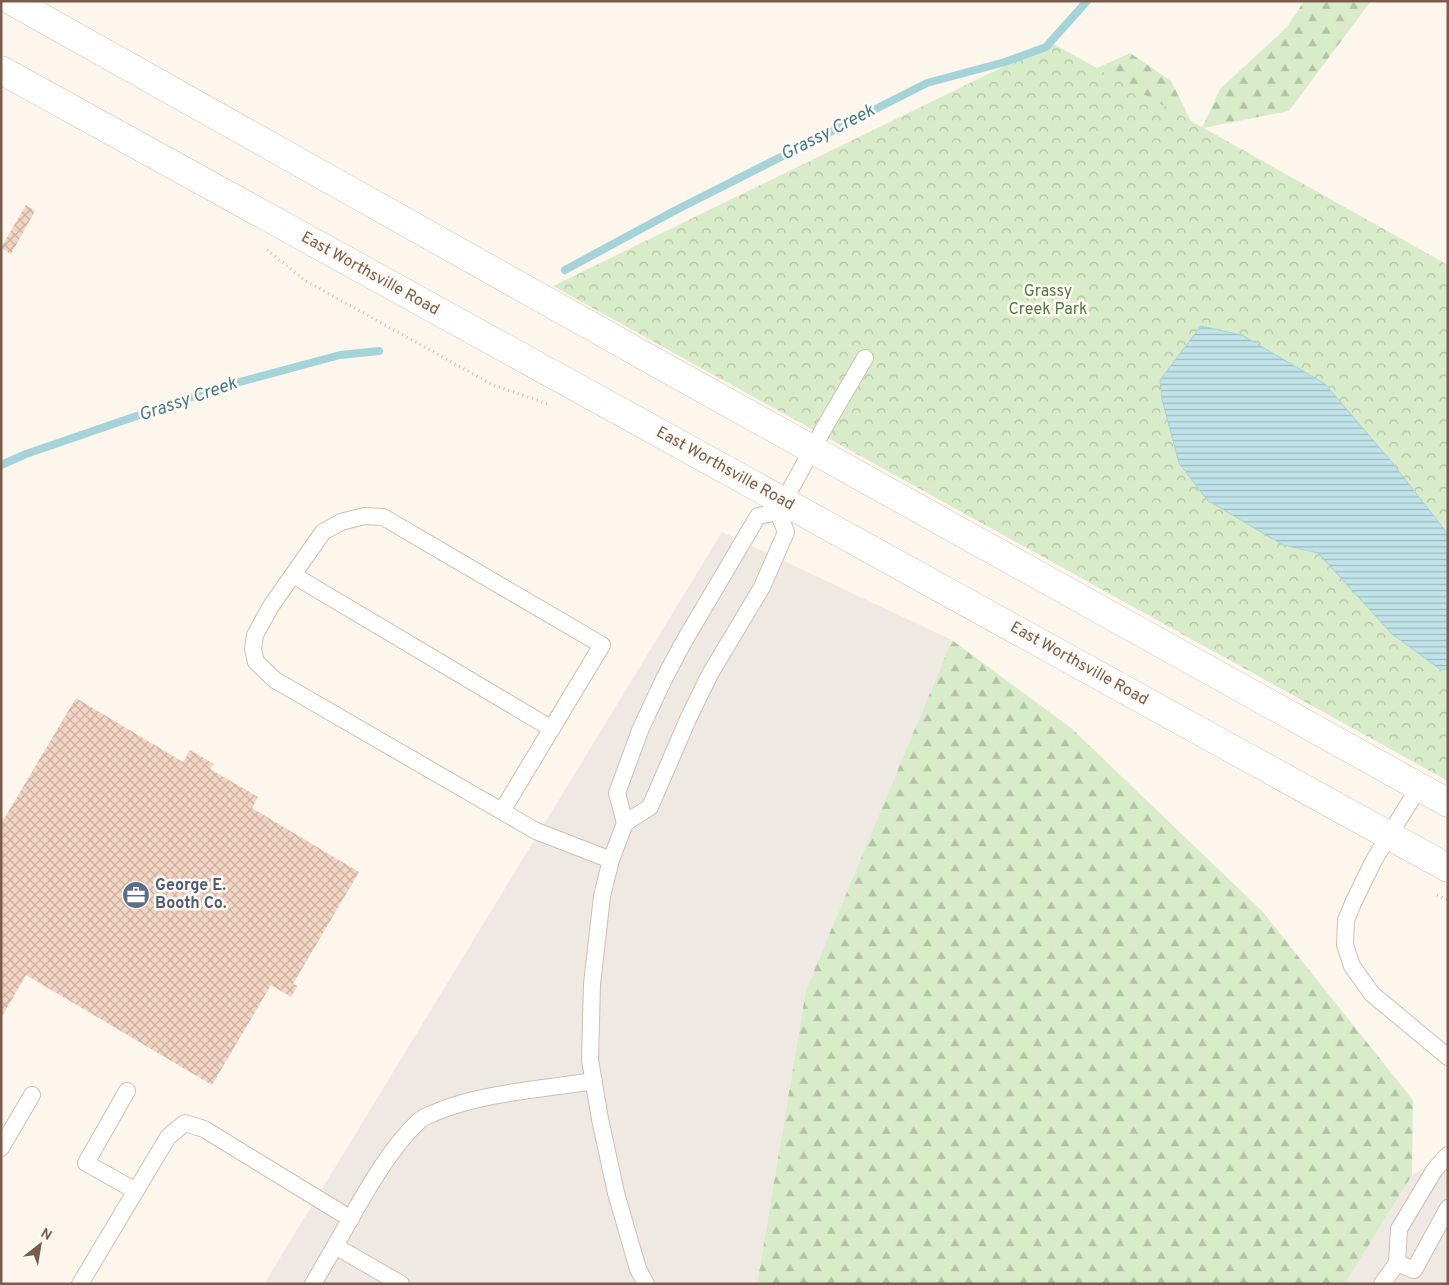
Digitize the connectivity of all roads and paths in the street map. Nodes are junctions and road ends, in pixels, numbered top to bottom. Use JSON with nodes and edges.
{"nodes":[{"id":1,"x":12,"y":1,"type":"edge"},
{"id":2,"x":1,"y":70,"type":"edge"},
{"id":3,"x":865,"y":358,"type":"dead end"},
{"id":4,"x":813,"y":449,"type":"junction"},
{"id":5,"x":781,"y":507,"type":"junction"},
{"id":6,"x":293,"y":575,"type":"junction"},
{"id":7,"x":552,"y":729,"type":"junction"},
{"id":8,"x":1419,"y":787,"type":"junction"},
{"id":9,"x":1448,"y":803,"type":"edge"},
{"id":10,"x":502,"y":810,"type":"junction"},
{"id":11,"x":625,"y":824,"type":"junction"},
{"id":12,"x":1389,"y":835,"type":"junction"},
{"id":13,"x":611,"y":860,"type":"junction"},
{"id":14,"x":1448,"y":868,"type":"edge"},
{"id":15,"x":1448,"y":1057,"type":"edge"},
{"id":16,"x":594,"y":1081,"type":"junction"},
{"id":17,"x":127,"y":1091,"type":"dead end"},
{"id":18,"x":32,"y":1095,"type":"dead end"},
{"id":19,"x":1,"y":1148,"type":"edge"},
{"id":20,"x":1448,"y":1155,"type":"edge"},
{"id":21,"x":136,"y":1191,"type":"junction"},
{"id":22,"x":1448,"y":1208,"type":"edge"},
{"id":23,"x":351,"y":1219,"type":"junction"},
{"id":24,"x":335,"y":1246,"type":"junction"},
{"id":25,"x":1397,"y":1264,"type":"junction"},
{"id":26,"x":80,"y":1284,"type":"edge"},
{"id":27,"x":313,"y":1284,"type":"edge"},
{"id":28,"x":401,"y":1284,"type":"edge"},
{"id":29,"x":646,"y":1284,"type":"edge"},
{"id":30,"x":1382,"y":1284,"type":"edge"}],
"edges":[{"from":1,"to":4,"type":"main road"},
{"from":2,"to":5,"type":"main road","name":"East Worthsville Road"},
{"from":3,"to":4,"type":"lane"},
{"from":4,"to":5,"type":"lane"},
{"from":4,"to":8,"type":"main road"},
{"from":5,"to":11,"type":"lane"},
{"from":5,"to":11,"type":"lane"},
{"from":5,"to":12,"type":"main road","name":"East Worthsville Road"},
{"from":6,"to":7,"type":"lane"},
{"from":6,"to":7,"type":"lane"},
{"from":6,"to":10,"type":"lane"},
{"from":7,"to":10,"type":"lane"},
{"from":8,"to":9,"type":"main road"},
{"from":8,"to":12,"type":"lane"},
{"from":10,"to":13,"type":"lane"},
{"from":11,"to":13,"type":"lane"},
{"from":12,"to":14,"type":"main road","name":"East Worthsville Road"},
{"from":12,"to":15,"type":"lane"},
{"from":13,"to":16,"type":"lane"},
{"from":16,"to":23,"type":"lane"},
{"from":16,"to":29,"type":"lane"},
{"from":17,"to":21,"type":"lane"},
{"from":18,"to":19,"type":"lane"},
{"from":20,"to":25,"type":"lane"},
{"from":21,"to":23,"type":"lane"},
{"from":21,"to":26,"type":"lane"},
{"from":22,"to":25,"type":"lane"},
{"from":23,"to":24,"type":"lane"},
{"from":24,"to":27,"type":"lane"},
{"from":24,"to":28,"type":"lane"},
{"from":25,"to":30,"type":"lane"}]}
